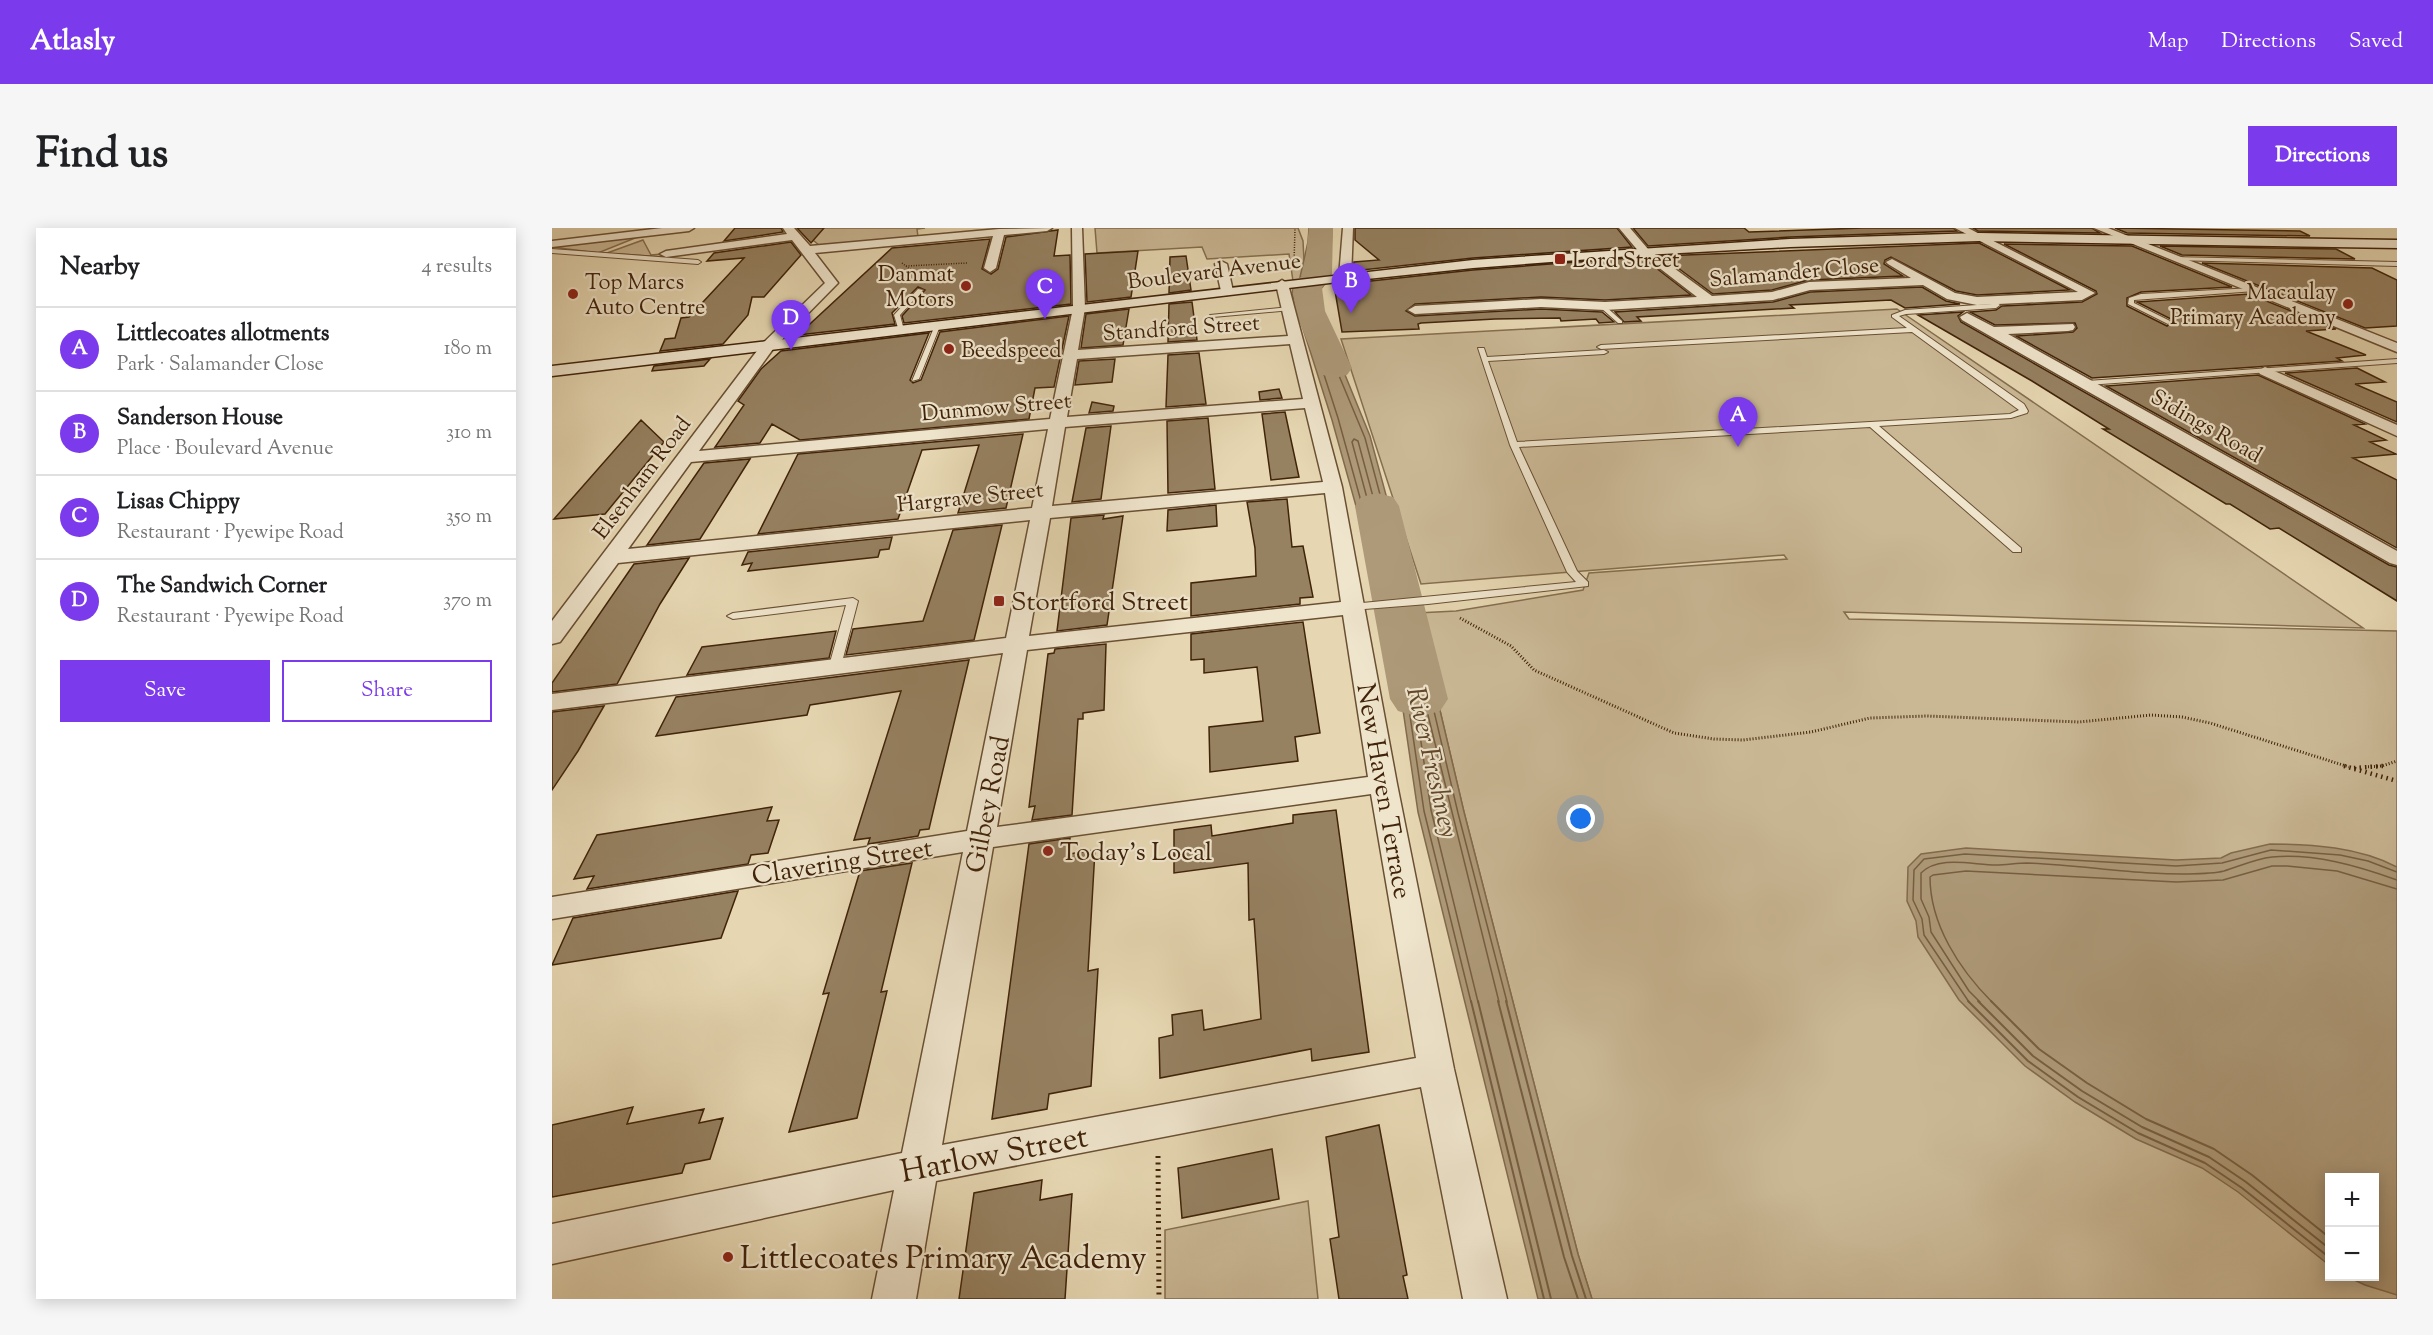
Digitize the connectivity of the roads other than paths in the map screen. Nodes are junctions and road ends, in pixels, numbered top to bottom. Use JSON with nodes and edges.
{"nodes":[{"id":1,"x":689,"y":228,"type":"edge"},
{"id":2,"x":1047,"y":228,"type":"edge"},
{"id":3,"x":1077,"y":228,"type":"edge"},
{"id":4,"x":1348,"y":228,"type":"edge"},
{"id":5,"x":1624,"y":228,"type":"edge"},
{"id":6,"x":1960,"y":228,"type":"edge"},
{"id":7,"x":2100,"y":228,"type":"edge"},
{"id":8,"x":2108,"y":228,"type":"edge"},
{"id":9,"x":981,"y":231,"type":"edge"},
{"id":10,"x":663,"y":232,"type":"junction"},
{"id":11,"x":792,"y":232,"type":"edge"},
{"id":12,"x":999,"y":232,"type":"junction"},
{"id":13,"x":1978,"y":237,"type":"junction"},
{"id":14,"x":2126,"y":239,"type":"junction"},
{"id":15,"x":552,"y":244,"type":"edge"},
{"id":16,"x":2397,"y":244,"type":"edge"},
{"id":17,"x":807,"y":250,"type":"junction"},
{"id":18,"x":552,"y":251,"type":"edge"},
{"id":19,"x":1644,"y":251,"type":"junction"},
{"id":20,"x":605,"y":252,"type":"dead end"},
{"id":21,"x":666,"y":254,"type":"dead end"},
{"id":22,"x":2173,"y":258,"type":"junction"},
{"id":23,"x":698,"y":262,"type":"dead end"},
{"id":24,"x":1892,"y":262,"type":"dead end"},
{"id":25,"x":1221,"y":264,"type":"dead end"},
{"id":26,"x":2397,"y":264,"type":"edge"},
{"id":27,"x":991,"y":265,"type":"road end"},
{"id":28,"x":1342,"y":278,"type":"junction"},
{"id":29,"x":1288,"y":280,"type":"junction"},
{"id":30,"x":1926,"y":281,"type":"junction"},
{"id":31,"x":920,"y":290,"type":"dead end"},
{"id":32,"x":2253,"y":290,"type":"junction"},
{"id":33,"x":1227,"y":291,"type":"junction"},
{"id":34,"x":1709,"y":300,"type":"junction"},
{"id":35,"x":1991,"y":301,"type":"junction"},
{"id":36,"x":1602,"y":306,"type":"junction"},
{"id":37,"x":1079,"y":308,"type":"junction"},
{"id":38,"x":1289,"y":309,"type":"junction"},
{"id":39,"x":1415,"y":310,"type":"dead end"},
{"id":40,"x":1213,"y":315,"type":"dead end"},
{"id":41,"x":1967,"y":317,"type":"dead end"},
{"id":42,"x":1620,"y":322,"type":"dead end"},
{"id":43,"x":2168,"y":322,"type":"dead end"},
{"id":44,"x":937,"y":326,"type":"junction"},
{"id":45,"x":2068,"y":327,"type":"dead end"},
{"id":46,"x":901,"y":330,"type":"junction"},
{"id":47,"x":1915,"y":330,"type":"junction"},
{"id":48,"x":1994,"y":331,"type":"junction"},
{"id":49,"x":1294,"y":340,"type":"junction"},
{"id":50,"x":1596,"y":340,"type":"dead end"},
{"id":51,"x":768,"y":346,"type":"junction"},
{"id":52,"x":2397,"y":348,"type":"edge"},
{"id":53,"x":1604,"y":352,"type":"junction"},
{"id":54,"x":1071,"y":355,"type":"junction"},
{"id":55,"x":2397,"y":361,"type":"edge"},
{"id":56,"x":552,"y":371,"type":"edge"},
{"id":57,"x":2265,"y":371,"type":"junction"},
{"id":58,"x":915,"y":379,"type":"dead end"},
{"id":59,"x":2087,"y":383,"type":"junction"},
{"id":60,"x":1311,"y":403,"type":"junction"},
{"id":61,"x":1058,"y":423,"type":"junction"},
{"id":62,"x":1872,"y":424,"type":"junction"},
{"id":63,"x":2397,"y":431,"type":"edge"},
{"id":64,"x":1514,"y":445,"type":"junction"},
{"id":65,"x":686,"y":457,"type":"junction"},
{"id":66,"x":1333,"y":487,"type":"junction"},
{"id":67,"x":1041,"y":513,"type":"junction"},
{"id":68,"x":2017,"y":550,"type":"dead end"},
{"id":69,"x":612,"y":557,"type":"junction"},
{"id":70,"x":2397,"y":559,"type":"edge"},
{"id":71,"x":1364,"y":605,"type":"junction"},
{"id":72,"x":733,"y":616,"type":"dead end"},
{"id":73,"x":552,"y":637,"type":"edge"},
{"id":74,"x":1017,"y":644,"type":"junction"},
{"id":75,"x":835,"y":666,"type":"junction"},
{"id":76,"x":552,"y":702,"type":"edge"},
{"id":77,"x":1383,"y":784,"type":"junction"},
{"id":78,"x":980,"y":839,"type":"junction"},
{"id":79,"x":552,"y":908,"type":"edge"},
{"id":80,"x":1436,"y":1069,"type":"junction"},
{"id":81,"x":918,"y":1167,"type":"junction"},
{"id":82,"x":552,"y":1244,"type":"edge"},
{"id":83,"x":894,"y":1299,"type":"edge"},
{"id":84,"x":1485,"y":1299,"type":"edge"}],
"edges":[{"from":1,"to":10,"type":"street"},
{"from":2,"to":12,"type":"street"},
{"from":3,"to":37,"type":"street","name":"Gilbey Road"},
{"from":4,"to":28,"type":"street"},
{"from":5,"to":19,"type":"street"},
{"from":6,"to":13,"type":"street"},
{"from":7,"to":8,"type":"lane"},
{"from":7,"to":14,"type":"street"},
{"from":9,"to":12,"type":"street"},
{"from":9,"to":17,"type":"street"},
{"from":10,"to":15,"type":"street"},
{"from":10,"to":20,"type":"street"},
{"from":11,"to":17,"type":"street"},
{"from":11,"to":21,"type":"street"},
{"from":12,"to":27,"type":"street"},
{"from":13,"to":14,"type":"street","name":"Boulevard Avenue"},
{"from":13,"to":19,"type":"street","name":"Boulevard Avenue"},
{"from":13,"to":35,"type":"street"},
{"from":14,"to":16,"type":"street","name":"Boulevard Avenue"},
{"from":14,"to":22,"type":"street"},
{"from":17,"to":51,"type":"street","name":"Elsenham Road"},
{"from":18,"to":23,"type":"lane"},
{"from":19,"to":28,"type":"street","name":"Boulevard Avenue"},
{"from":19,"to":34,"type":"street"},
{"from":22,"to":26,"type":"lane"},
{"from":22,"to":32,"type":"street"},
{"from":24,"to":30,"type":"street"},
{"from":25,"to":33,"type":"street"},
{"from":28,"to":29,"type":"street","name":"Boulevard Avenue"},
{"from":29,"to":33,"type":"street","name":"Boulevard Avenue"},
{"from":29,"to":38,"type":"street","name":"New Haven Terrace"},
{"from":30,"to":34,"type":"street","name":"Salamander Close"},
{"from":30,"to":35,"type":"street"},
{"from":31,"to":46,"type":"lane"},
{"from":32,"to":43,"type":"lane"},
{"from":32,"to":52,"type":"street"},
{"from":33,"to":37,"type":"street","name":"Boulevard Avenue"},
{"from":34,"to":36,"type":"street","name":"Salamander Close"},
{"from":35,"to":47,"type":"lane"},
{"from":36,"to":39,"type":"street","name":"Salamander Close"},
{"from":36,"to":42,"type":"lane"},
{"from":37,"to":44,"type":"street","name":"Boulevard Avenue"},
{"from":37,"to":54,"type":"street","name":"Gilbey Road"},
{"from":38,"to":40,"type":"lane"},
{"from":38,"to":49,"type":"street","name":"New Haven Terrace"},
{"from":41,"to":48,"type":"street","name":"Sidings Road"},
{"from":44,"to":46,"type":"street","name":"Boulevard Avenue"},
{"from":44,"to":58,"type":"lane"},
{"from":45,"to":48,"type":"street"},
{"from":46,"to":51,"type":"street","name":"Boulevard Avenue"},
{"from":47,"to":53,"type":"lane"},
{"from":47,"to":62,"type":"lane"},
{"from":48,"to":59,"type":"street","name":"Sidings Road"},
{"from":49,"to":54,"type":"street","name":"Standford Street"},
{"from":49,"to":60,"type":"street","name":"New Haven Terrace"},
{"from":50,"to":53,"type":"lane"},
{"from":51,"to":56,"type":"street","name":"Boulevard Avenue"},
{"from":51,"to":65,"type":"street","name":"Elsenham Road"},
{"from":53,"to":64,"type":"lane"},
{"from":54,"to":61,"type":"street","name":"Gilbey Road"},
{"from":55,"to":57,"type":"lane"},
{"from":57,"to":59,"type":"lane"},
{"from":57,"to":63,"type":"street"},
{"from":59,"to":70,"type":"street","name":"Sidings Road"},
{"from":60,"to":61,"type":"street","name":"Dunmow Street"},
{"from":60,"to":66,"type":"street","name":"New Haven Terrace"},
{"from":61,"to":65,"type":"street","name":"Dunmow Street"},
{"from":61,"to":67,"type":"street","name":"Gilbey Road"},
{"from":62,"to":64,"type":"lane"},
{"from":62,"to":68,"type":"lane"},
{"from":64,"to":71,"type":"lane"},
{"from":65,"to":69,"type":"street","name":"Elsenham Road"},
{"from":66,"to":67,"type":"street","name":"Hargrave Street"},
{"from":66,"to":71,"type":"street","name":"New Haven Terrace"},
{"from":67,"to":69,"type":"street","name":"Hargrave Street"},
{"from":67,"to":74,"type":"street","name":"Gilbey Road"},
{"from":69,"to":73,"type":"street","name":"Elsenham Road"},
{"from":71,"to":74,"type":"street"},
{"from":71,"to":77,"type":"street","name":"New Haven Terrace"},
{"from":72,"to":75,"type":"lane"},
{"from":74,"to":75,"type":"street"},
{"from":74,"to":78,"type":"street","name":"Gilbey Road"},
{"from":75,"to":76,"type":"street"},
{"from":77,"to":78,"type":"street","name":"Clavering Street"},
{"from":77,"to":80,"type":"street","name":"New Haven Terrace"},
{"from":78,"to":79,"type":"street","name":"Clavering Street"},
{"from":78,"to":81,"type":"street","name":"Gilbey Road"},
{"from":80,"to":81,"type":"street","name":"Harlow Street"},
{"from":80,"to":84,"type":"street","name":"New Haven Terrace"},
{"from":81,"to":82,"type":"street","name":"Harlow Street"},
{"from":81,"to":83,"type":"street","name":"Gilbey Road"}]}
